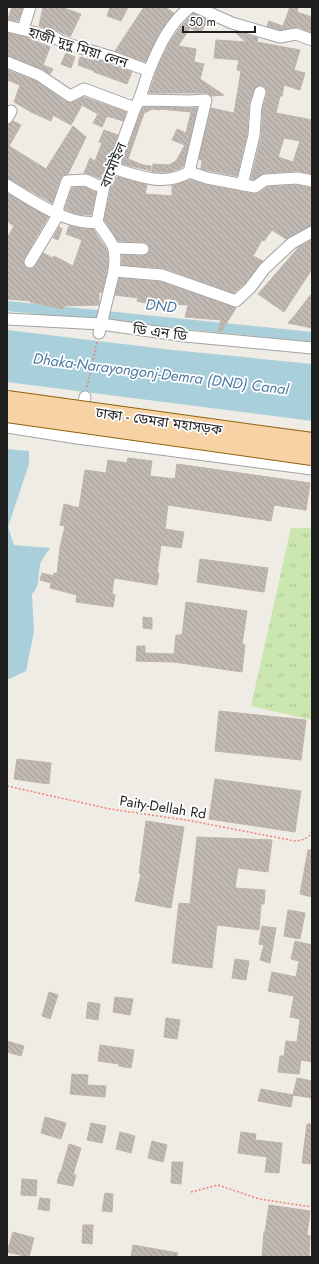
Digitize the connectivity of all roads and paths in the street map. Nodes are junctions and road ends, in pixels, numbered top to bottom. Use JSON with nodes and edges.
{"nodes":[{"id":1,"x":30,"y":7,"type":"edge"},
{"id":2,"x":190,"y":7,"type":"edge"},
{"id":3,"x":196,"y":7,"type":"edge"},
{"id":4,"x":7,"y":26,"type":"edge"},
{"id":5,"x":23,"y":29,"type":"junction"},
{"id":6,"x":312,"y":40,"type":"edge"},
{"id":7,"x":7,"y":62,"type":"edge"},
{"id":8,"x":149,"y":72,"type":"junction"},
{"id":9,"x":260,"y":92,"type":"dead end"},
{"id":10,"x":137,"y":105,"type":"junction"},
{"id":11,"x":113,"y":168,"type":"junction"},
{"id":12,"x":189,"y":172,"type":"junction"},
{"id":13,"x":312,"y":181,"type":"edge"},
{"id":14,"x":242,"y":184,"type":"junction"},
{"id":15,"x":7,"y":185,"type":"edge"},
{"id":16,"x":104,"y":186,"type":"junction"},
{"id":17,"x":58,"y":215,"type":"junction"},
{"id":18,"x":97,"y":222,"type":"junction"},
{"id":19,"x":312,"y":232,"type":"edge"},
{"id":20,"x":114,"y":248,"type":"junction"},
{"id":21,"x":142,"y":249,"type":"dead end"},
{"id":22,"x":30,"y":262,"type":"dead end"},
{"id":23,"x":114,"y":271,"type":"junction"},
{"id":24,"x":7,"y":318,"type":"edge"},
{"id":25,"x":100,"y":329,"type":"junction"},
{"id":26,"x":312,"y":348,"type":"edge"},
{"id":27,"x":85,"y":397,"type":"joint"},
{"id":28,"x":7,"y":400,"type":"edge"},
{"id":29,"x":7,"y":413,"type":"edge"},
{"id":30,"x":7,"y":427,"type":"edge"},
{"id":31,"x":77,"y":438,"type":"junction"},
{"id":32,"x":312,"y":442,"type":"edge"},
{"id":33,"x":312,"y":456,"type":"edge"},
{"id":34,"x":312,"y":469,"type":"edge"},
{"id":35,"x":7,"y":786,"type":"edge"},
{"id":36,"x":312,"y":831,"type":"edge"},
{"id":37,"x":191,"y":1192,"type":"dead end"},
{"id":38,"x":312,"y":1207,"type":"edge"}],
"edges":[{"from":1,"to":5,"type":"street"},
{"from":2,"to":8,"type":"street","name":"বামৌইল"},
{"from":3,"to":6,"type":"street"},
{"from":4,"to":5,"type":"street","name":"হাজী দুদু মিয়া লেন"},
{"from":5,"to":8,"type":"street","name":"হাজী দুদু মিয়া লেন"},
{"from":7,"to":10,"type":"street"},
{"from":8,"to":10,"type":"street","name":"বামৌইল"},
{"from":9,"to":14,"type":"street"},
{"from":10,"to":11,"type":"street","name":"বামৌইল"},
{"from":10,"to":12,"type":"street"},
{"from":11,"to":12,"type":"street"},
{"from":11,"to":16,"type":"street","name":"বামৌইল"},
{"from":12,"to":14,"type":"street"},
{"from":13,"to":14,"type":"street"},
{"from":15,"to":17,"type":"street"},
{"from":16,"to":17,"type":"street"},
{"from":16,"to":18,"type":"street","name":"বামৌইল"},
{"from":17,"to":18,"type":"street"},
{"from":17,"to":22,"type":"street"},
{"from":18,"to":20,"type":"street"},
{"from":19,"to":23,"type":"street"},
{"from":20,"to":21,"type":"street"},
{"from":20,"to":23,"type":"street"},
{"from":23,"to":25,"type":"street"},
{"from":24,"to":25,"type":"street","name":"ডি এন ডি"},
{"from":25,"to":26,"type":"street","name":"ডি এন ডি"},
{"from":25,"to":27,"type":"path"},
{"from":27,"to":31,"type":"street"},
{"from":28,"to":32,"type":"main road","name":"ঢাকা - ডেমরা মহাসড়ক","bridge":true},
{"from":29,"to":33,"type":"main road","name":"ঢাকা - ডেমরা মহাসড়ক","bridge":true},
{"from":30,"to":31,"type":"street"},
{"from":31,"to":34,"type":"street"},
{"from":35,"to":36,"type":"path","name":"Paity-Dellah Rd"},
{"from":37,"to":38,"type":"path"}]}
